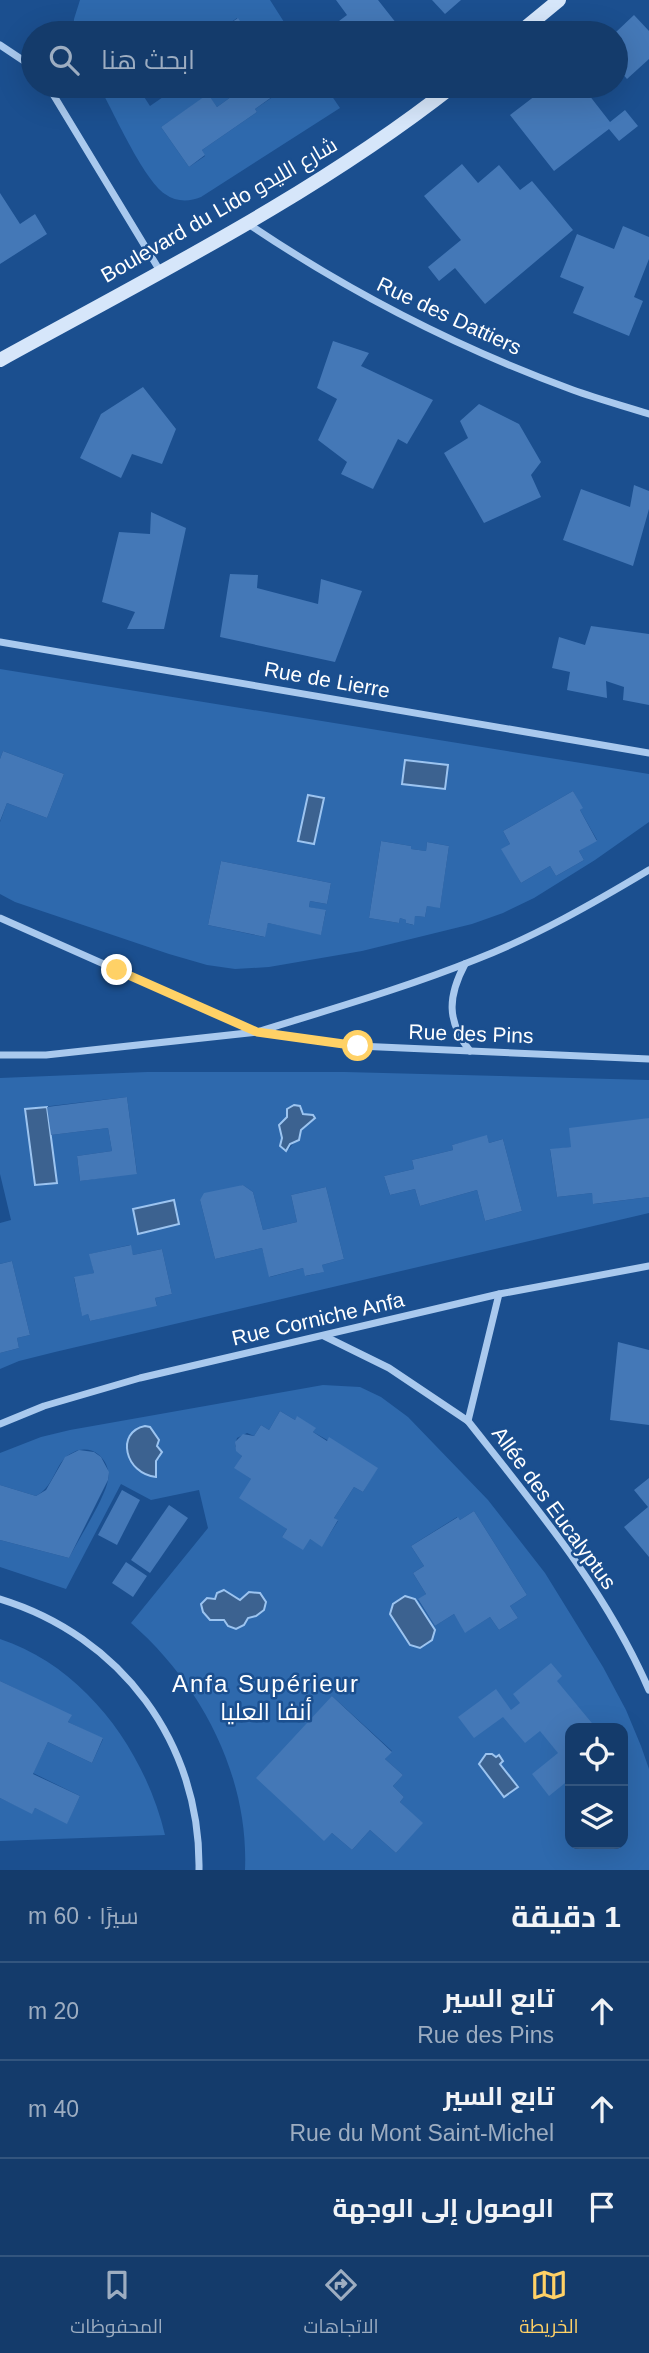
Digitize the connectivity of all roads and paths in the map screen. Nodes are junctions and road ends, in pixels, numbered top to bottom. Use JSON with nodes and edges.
{"nodes":[{"id":1,"x":559,"y":0,"type":"edge"},
{"id":2,"x":534,"y":21,"type":"edge"},
{"id":3,"x":0,"y":45,"type":"edge"},
{"id":4,"x":21,"y":57,"type":"edge"},
{"id":5,"x":55,"y":98,"type":"edge"},
{"id":6,"x":436,"y":98,"type":"edge"},
{"id":7,"x":247,"y":223,"type":"junction"},
{"id":8,"x":160,"y":271,"type":"junction"},
{"id":9,"x":0,"y":360,"type":"edge"},
{"id":10,"x":649,"y":414,"type":"edge"},
{"id":11,"x":0,"y":642,"type":"edge"},
{"id":12,"x":649,"y":753,"type":"edge"},
{"id":13,"x":649,"y":870,"type":"edge"},
{"id":14,"x":0,"y":918,"type":"edge"},
{"id":15,"x":465,"y":964,"type":"junction"},
{"id":16,"x":257,"y":1032,"type":"junction"},
{"id":17,"x":470,"y":1051,"type":"junction"},
{"id":18,"x":0,"y":1055,"type":"edge"},
{"id":19,"x":649,"y":1059,"type":"edge"},
{"id":20,"x":649,"y":1266,"type":"edge"},
{"id":21,"x":499,"y":1294,"type":"junction"},
{"id":22,"x":323,"y":1336,"type":"junction"},
{"id":23,"x":468,"y":1421,"type":"junction"},
{"id":24,"x":0,"y":1424,"type":"edge"},
{"id":25,"x":0,"y":1599,"type":"edge"},
{"id":26,"x":649,"y":1690,"type":"edge"},
{"id":27,"x":199,"y":1870,"type":"edge"}],
"edges":[{"from":1,"to":2,"type":"main road"},
{"from":3,"to":4,"type":"street"},
{"from":5,"to":8,"type":"street"},
{"from":6,"to":7,"type":"main road","name":"Boulevard du Lido شارع الليدو"},
{"from":7,"to":8,"type":"main road","name":"Boulevard du Lido شارع الليدو"},
{"from":7,"to":10,"type":"street","name":"Rue des Dattiers"},
{"from":8,"to":9,"type":"main road","name":"Boulevard du Lido شارع الليدو"},
{"from":11,"to":12,"type":"street","name":"Rue de Lierre"},
{"from":13,"to":15,"type":"street"},
{"from":14,"to":16,"type":"street"},
{"from":15,"to":16,"type":"street"},
{"from":15,"to":17,"type":"street"},
{"from":16,"to":17,"type":"street","name":"Rue des Pins"},
{"from":16,"to":18,"type":"street","name":"Rue des Pins"},
{"from":17,"to":19,"type":"street","name":"Rue des Pins"},
{"from":20,"to":21,"type":"street","name":"Rue Corniche Anfa"},
{"from":21,"to":22,"type":"street","name":"Rue Corniche Anfa"},
{"from":21,"to":23,"type":"street","name":"Allée des Eucalyptus"},
{"from":22,"to":23,"type":"street","name":"Allée des Eucalyptus"},
{"from":22,"to":24,"type":"street","name":"Rue Corniche Anfa"},
{"from":23,"to":26,"type":"street","name":"Allée des Eucalyptus"},
{"from":25,"to":27,"type":"street"}]}
